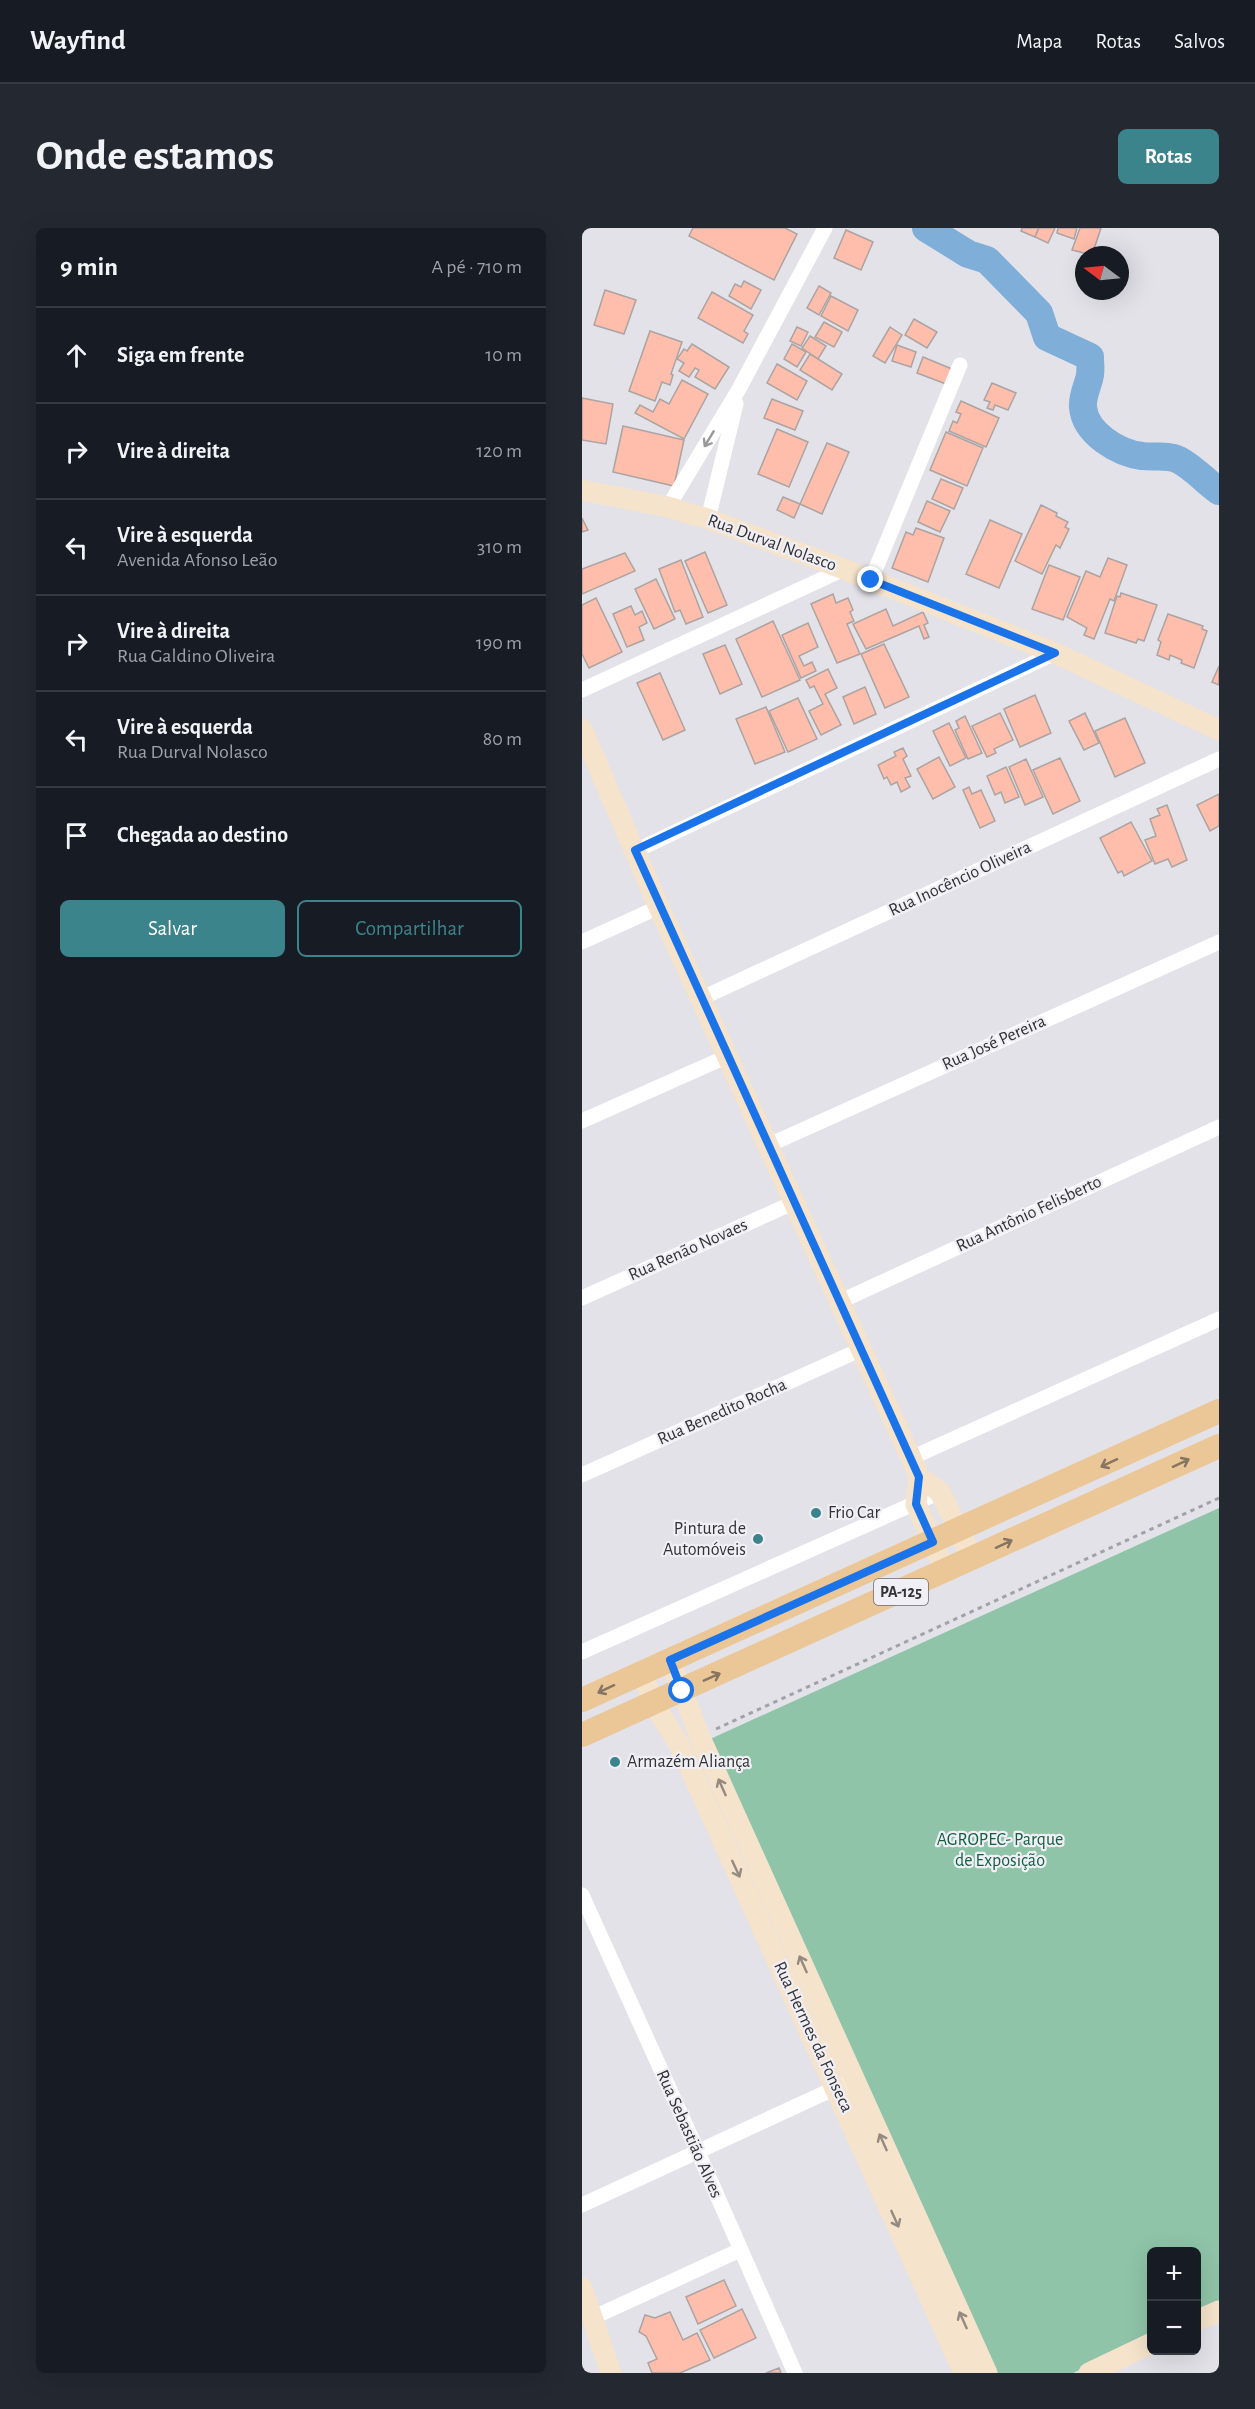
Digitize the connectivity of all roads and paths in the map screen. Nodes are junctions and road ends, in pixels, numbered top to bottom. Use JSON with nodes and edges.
{"nodes":[{"id":1,"x":825,"y":228,"type":"edge"},
{"id":2,"x":960,"y":365,"type":"dead end"},
{"id":3,"x":739,"y":389,"type":"junction"},
{"id":4,"x":582,"y":490,"type":"edge"},
{"id":5,"x":668,"y":507,"type":"junction"},
{"id":6,"x":708,"y":519,"type":"junction"},
{"id":7,"x":844,"y":569,"type":"junction"},
{"id":8,"x":871,"y":580,"type":"junction"},
{"id":9,"x":1055,"y":653,"type":"junction"},
{"id":10,"x":582,"y":690,"type":"edge"},
{"id":11,"x":582,"y":729,"type":"edge"},
{"id":12,"x":1219,"y":730,"type":"edge"},
{"id":13,"x":1219,"y":759,"type":"edge"},
{"id":14,"x":588,"y":760,"type":"edge"},
{"id":15,"x":635,"y":850,"type":"junction"},
{"id":16,"x":659,"y":907,"type":"junction"},
{"id":17,"x":582,"y":942,"type":"edge"},
{"id":18,"x":1219,"y":942,"type":"edge"},
{"id":19,"x":702,"y":998,"type":"junction"},
{"id":20,"x":728,"y":1056,"type":"junction"},
{"id":21,"x":582,"y":1121,"type":"edge"},
{"id":22,"x":1219,"y":1127,"type":"edge"},
{"id":23,"x":769,"y":1145,"type":"junction"},
{"id":24,"x":795,"y":1202,"type":"junction"},
{"id":25,"x":582,"y":1298,"type":"edge"},
{"id":26,"x":840,"y":1302,"type":"junction"},
{"id":27,"x":1219,"y":1319,"type":"edge"},
{"id":28,"x":862,"y":1349,"type":"junction"},
{"id":29,"x":1219,"y":1411,"type":"edge"},
{"id":30,"x":1219,"y":1446,"type":"edge"},
{"id":31,"x":915,"y":1467,"type":"junction"},
{"id":32,"x":582,"y":1475,"type":"edge"},
{"id":33,"x":1082,"y":1475,"type":"junction"},
{"id":34,"x":940,"y":1492,"type":"junction"},
{"id":35,"x":1219,"y":1498,"type":"edge"},
{"id":36,"x":1094,"y":1503,"type":"junction"},
{"id":37,"x":916,"y":1504,"type":"junction"},
{"id":38,"x":959,"y":1529,"type":"junction"},
{"id":39,"x":933,"y":1542,"type":"junction"},
{"id":40,"x":973,"y":1559,"type":"junction"},
{"id":41,"x":946,"y":1572,"type":"junction"},
{"id":42,"x":582,"y":1652,"type":"edge"},
{"id":43,"x":670,"y":1660,"type":"junction"},
{"id":44,"x":642,"y":1673,"type":"junction"},
{"id":45,"x":682,"y":1691,"type":"junction"},
{"id":46,"x":582,"y":1700,"type":"edge"},
{"id":47,"x":654,"y":1704,"type":"junction"},
{"id":48,"x":713,"y":1730,"type":"dead end"},
{"id":49,"x":582,"y":1736,"type":"edge"},
{"id":50,"x":582,"y":1895,"type":"edge"},
{"id":51,"x":845,"y":2084,"type":"junction"},
{"id":52,"x":698,"y":2152,"type":"junction"},
{"id":53,"x":582,"y":2205,"type":"edge"},
{"id":54,"x":740,"y":2250,"type":"junction"},
{"id":55,"x":582,"y":2288,"type":"edge"},
{"id":56,"x":1219,"y":2311,"type":"edge"},
{"id":57,"x":592,"y":2318,"type":"junction"},
{"id":58,"x":1201,"y":2319,"type":"edge"},
{"id":59,"x":1147,"y":2345,"type":"edge"},
{"id":60,"x":611,"y":2373,"type":"edge"},
{"id":61,"x":795,"y":2373,"type":"edge"},
{"id":62,"x":964,"y":2373,"type":"edge"},
{"id":63,"x":987,"y":2373,"type":"edge"},
{"id":64,"x":1089,"y":2373,"type":"edge"}],
"edges":[{"from":1,"to":3,"type":"street"},
{"from":2,"to":8,"type":"street"},
{"from":3,"to":5,"type":"street","one_way":true},
{"from":3,"to":6,"type":"street"},
{"from":4,"to":5,"type":"street","name":"Rua Durval Nolasco"},
{"from":5,"to":6,"type":"street","name":"Rua Durval Nolasco"},
{"from":6,"to":7,"type":"street","name":"Rua Durval Nolasco"},
{"from":7,"to":8,"type":"street","name":"Rua Durval Nolasco"},
{"from":7,"to":10,"type":"street"},
{"from":8,"to":9,"type":"street","name":"Rua Durval Nolasco"},
{"from":9,"to":12,"type":"street","name":"Rua Durval Nolasco"},
{"from":9,"to":15,"type":"street"},
{"from":11,"to":14,"type":"street"},
{"from":13,"to":19,"type":"street","name":"Rua Inocêncio Oliveira"},
{"from":14,"to":15,"type":"street"},
{"from":15,"to":16,"type":"street"},
{"from":16,"to":17,"type":"street"},
{"from":16,"to":19,"type":"street"},
{"from":18,"to":23,"type":"street","name":"Rua José Pereira"},
{"from":19,"to":20,"type":"street"},
{"from":20,"to":21,"type":"street"},
{"from":20,"to":23,"type":"street"},
{"from":22,"to":26,"type":"street","name":"Rua Antônio Felisberto"},
{"from":23,"to":24,"type":"street"},
{"from":24,"to":25,"type":"street","name":"Rua Renão Novaes"},
{"from":24,"to":26,"type":"street"},
{"from":26,"to":28,"type":"street"},
{"from":27,"to":31,"type":"street"},
{"from":28,"to":31,"type":"street"},
{"from":28,"to":32,"type":"street","name":"Rua Benedito Rocha"},
{"from":29,"to":33,"type":"main road","number":"PA-125","one_way":true},
{"from":36,"to":30,"type":"main road","name":"PA-125","number":"PA-125","one_way":true},
{"from":31,"to":34,"type":"street"},
{"from":31,"to":37,"type":"street"},
{"from":33,"to":36,"type":"main road"},
{"from":33,"to":38,"type":"main road","number":"PA-125"},
{"from":34,"to":37,"type":"street"},
{"from":34,"to":38,"type":"street"},
{"from":35,"to":48,"type":"path"},
{"from":40,"to":36,"type":"main road","name":"PA-125","number":"PA-125","one_way":true},
{"from":37,"to":39,"type":"street"},
{"from":37,"to":42,"type":"street"},
{"from":38,"to":39,"type":"main road","number":"PA-125"},
{"from":38,"to":40,"type":"street"},
{"from":39,"to":41,"type":"street"},
{"from":39,"to":43,"type":"main road","number":"PA-125"},
{"from":40,"to":41,"type":"main road","name":"PA-125","number":"PA-125"},
{"from":45,"to":41,"type":"main road","name":"PA-125","number":"PA-125","one_way":true},
{"from":43,"to":44,"type":"main road","number":"PA-125"},
{"from":43,"to":45,"type":"street"},
{"from":44,"to":46,"type":"main road","number":"PA-125","one_way":true},
{"from":44,"to":47,"type":"street","name":"Rua Hermes da Fonseca"},
{"from":45,"to":47,"type":"main road","name":"PA-125","number":"PA-125"},
{"from":51,"to":45,"type":"street","one_way":true},
{"from":47,"to":49,"type":"main road","name":"PA-125","number":"PA-125"},
{"from":47,"to":51,"type":"street","name":"Rua Hermes da Fonseca","one_way":true},
{"from":50,"to":52,"type":"street","name":"Rua Sebastião Alves"},
{"from":51,"to":52,"type":"street"},
{"from":51,"to":62,"type":"street","name":"Rua Hermes da Fonseca","one_way":true},
{"from":63,"to":51,"type":"street","one_way":true},
{"from":52,"to":53,"type":"street"},
{"from":52,"to":54,"type":"street","name":"Rua Sebastião Alves"},
{"from":54,"to":57,"type":"street"},
{"from":54,"to":61,"type":"street","name":"Rua Sebastião Alves"},
{"from":55,"to":57,"type":"street"},
{"from":56,"to":58,"type":"street"},
{"from":57,"to":60,"type":"street"},
{"from":59,"to":64,"type":"street"}]}
